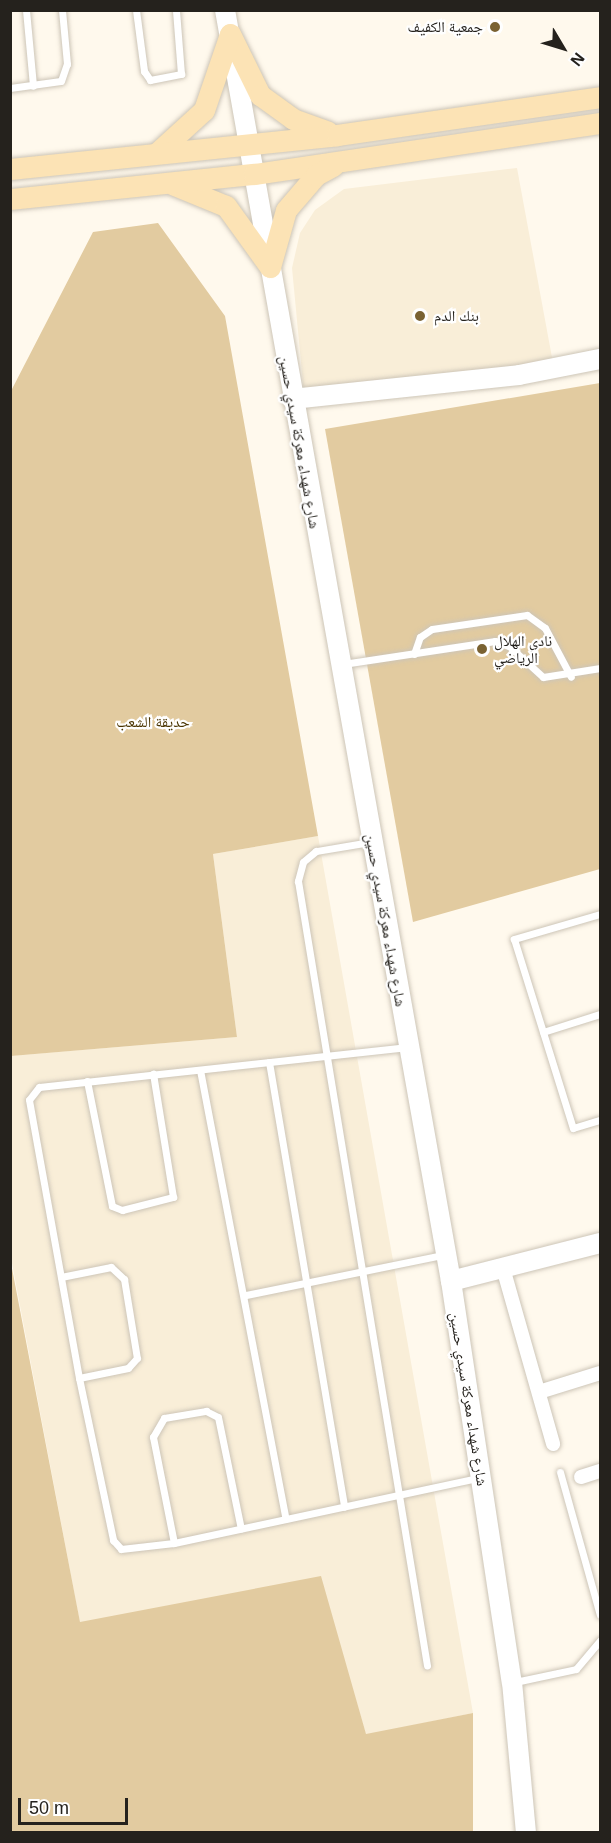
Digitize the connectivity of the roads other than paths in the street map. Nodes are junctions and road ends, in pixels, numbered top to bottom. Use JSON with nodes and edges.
{"nodes":[{"id":1,"x":26,"y":10,"type":"edge"},
{"id":2,"x":62,"y":10,"type":"edge"},
{"id":3,"x":136,"y":10,"type":"edge"},
{"id":4,"x":176,"y":10,"type":"edge"},
{"id":5,"x":225,"y":10,"type":"edge"},
{"id":6,"x":230,"y":34,"type":"junction"},
{"id":7,"x":33,"y":86,"type":"junction"},
{"id":8,"x":10,"y":88,"type":"edge"},
{"id":9,"x":600,"y":97,"type":"edge"},
{"id":10,"x":600,"y":123,"type":"edge"},
{"id":11,"x":337,"y":135,"type":"junction"},
{"id":12,"x":248,"y":142,"type":"junction"},
{"id":13,"x":157,"y":153,"type":"junction"},
{"id":14,"x":341,"y":161,"type":"junction"},
{"id":15,"x":10,"y":169,"type":"edge"},
{"id":16,"x":254,"y":174,"type":"junction"},
{"id":17,"x":161,"y":181,"type":"junction"},
{"id":18,"x":10,"y":199,"type":"edge"},
{"id":19,"x":270,"y":267,"type":"junction"},
{"id":20,"x":600,"y":359,"type":"edge"},
{"id":21,"x":292,"y":399,"type":"junction"},
{"id":22,"x":414,"y":654,"type":"junction"},
{"id":23,"x":340,"y":664,"type":"junction"},
{"id":24,"x":600,"y":669,"type":"edge"},
{"id":25,"x":571,"y":677,"type":"junction"},
{"id":26,"x":373,"y":841,"type":"junction"},
{"id":27,"x":600,"y":914,"type":"edge"},
{"id":28,"x":600,"y":1014,"type":"edge"},
{"id":29,"x":543,"y":1032,"type":"junction"},
{"id":30,"x":408,"y":1047,"type":"junction"},
{"id":31,"x":328,"y":1056,"type":"junction"},
{"id":32,"x":269,"y":1062,"type":"junction"},
{"id":33,"x":200,"y":1070,"type":"junction"},
{"id":34,"x":153,"y":1074,"type":"junction"},
{"id":35,"x":87,"y":1081,"type":"junction"},
{"id":36,"x":600,"y":1120,"type":"edge"},
{"id":37,"x":600,"y":1243,"type":"edge"},
{"id":38,"x":446,"y":1254,"type":"junction"},
{"id":39,"x":503,"y":1268,"type":"junction"},
{"id":40,"x":362,"y":1271,"type":"junction"},
{"id":41,"x":61,"y":1276,"type":"junction"},
{"id":42,"x":451,"y":1281,"type":"junction"},
{"id":43,"x":305,"y":1283,"type":"junction"},
{"id":44,"x":246,"y":1295,"type":"junction"},
{"id":45,"x":600,"y":1373,"type":"edge"},
{"id":46,"x":80,"y":1378,"type":"junction"},
{"id":47,"x":538,"y":1392,"type":"junction"},
{"id":48,"x":553,"y":1444,"type":"dead end"},
{"id":49,"x":600,"y":1471,"type":"edge"},
{"id":50,"x":560,"y":1472,"type":"dead end"},
{"id":51,"x":480,"y":1478,"type":"junction"},
{"id":52,"x":581,"y":1478,"type":"dead end"},
{"id":53,"x":399,"y":1495,"type":"junction"},
{"id":54,"x":344,"y":1507,"type":"junction"},
{"id":55,"x":286,"y":1519,"type":"junction"},
{"id":56,"x":241,"y":1529,"type":"junction"},
{"id":57,"x":174,"y":1543,"type":"junction"},
{"id":58,"x":600,"y":1615,"type":"edge"},
{"id":59,"x":600,"y":1640,"type":"edge"},
{"id":60,"x":427,"y":1665,"type":"dead end"},
{"id":61,"x":512,"y":1682,"type":"junction"},
{"id":62,"x":526,"y":1833,"type":"edge"}],
"edges":[{"from":1,"to":7,"type":"lane"},
{"from":2,"to":7,"type":"lane"},
{"from":3,"to":4,"type":"lane"},
{"from":5,"to":6,"type":"main road","name":"شارع شهداء معركة سيدي حسين"},
{"from":6,"to":11,"type":"main road"},
{"from":6,"to":12,"type":"main road","name":"شارع شهداء معركة سيدي حسين"},
{"from":6,"to":13,"type":"main road"},
{"from":7,"to":8,"type":"lane"},
{"from":9,"to":11,"type":"main road"},
{"from":10,"to":14,"type":"main road"},
{"from":11,"to":12,"type":"main road"},
{"from":12,"to":13,"type":"main road"},
{"from":12,"to":16,"type":"main road","name":"شارع شهداء معركة سيدي حسين"},
{"from":13,"to":15,"type":"main road"},
{"from":14,"to":16,"type":"main road"},
{"from":14,"to":19,"type":"main road"},
{"from":16,"to":17,"type":"main road"},
{"from":16,"to":19,"type":"main road","name":"شارع شهداء معركة سيدي حسين"},
{"from":17,"to":18,"type":"main road"},
{"from":17,"to":19,"type":"main road"},
{"from":19,"to":21,"type":"main road","name":"شارع شهداء معركة سيدي حسين"},
{"from":20,"to":21,"type":"main road"},
{"from":21,"to":23,"type":"main road","name":"شارع شهداء معركة سيدي حسين"},
{"from":22,"to":23,"type":"lane"},
{"from":22,"to":25,"type":"lane"},
{"from":22,"to":25,"type":"lane"},
{"from":23,"to":26,"type":"main road","name":"شارع شهداء معركة سيدي حسين"},
{"from":24,"to":25,"type":"lane"},
{"from":26,"to":30,"type":"main road","name":"شارع شهداء معركة سيدي حسين"},
{"from":26,"to":31,"type":"lane"},
{"from":27,"to":29,"type":"lane"},
{"from":28,"to":29,"type":"lane"},
{"from":29,"to":36,"type":"lane"},
{"from":30,"to":31,"type":"lane"},
{"from":30,"to":38,"type":"main road","name":"شارع شهداء معركة سيدي حسين"},
{"from":31,"to":32,"type":"lane"},
{"from":31,"to":40,"type":"lane"},
{"from":32,"to":33,"type":"lane"},
{"from":32,"to":43,"type":"lane"},
{"from":33,"to":34,"type":"lane"},
{"from":33,"to":44,"type":"lane"},
{"from":34,"to":35,"type":"lane"},
{"from":34,"to":35,"type":"lane"},
{"from":35,"to":41,"type":"lane"},
{"from":37,"to":39,"type":"main road"},
{"from":38,"to":40,"type":"lane"},
{"from":38,"to":42,"type":"main road","name":"شارع شهداء معركة سيدي حسين"},
{"from":39,"to":42,"type":"main road"},
{"from":39,"to":47,"type":"street"},
{"from":40,"to":43,"type":"lane"},
{"from":40,"to":53,"type":"lane"},
{"from":41,"to":46,"type":"lane"},
{"from":41,"to":46,"type":"lane"},
{"from":42,"to":51,"type":"main road","name":"شارع شهداء معركة سيدي حسين"},
{"from":43,"to":44,"type":"lane"},
{"from":43,"to":54,"type":"lane"},
{"from":44,"to":55,"type":"lane"},
{"from":45,"to":47,"type":"street"},
{"from":46,"to":57,"type":"lane"},
{"from":47,"to":48,"type":"street"},
{"from":49,"to":52,"type":"street"},
{"from":50,"to":58,"type":"lane"},
{"from":51,"to":53,"type":"lane"},
{"from":51,"to":61,"type":"main road","name":"شارع شهداء معركة سيدي حسين"},
{"from":53,"to":54,"type":"lane"},
{"from":53,"to":60,"type":"lane"},
{"from":54,"to":55,"type":"lane"},
{"from":55,"to":56,"type":"lane"},
{"from":56,"to":57,"type":"lane"},
{"from":56,"to":57,"type":"lane"},
{"from":59,"to":61,"type":"lane"},
{"from":61,"to":62,"type":"main road","name":"شارع شهداء معركة سيدي حسين"}]}
